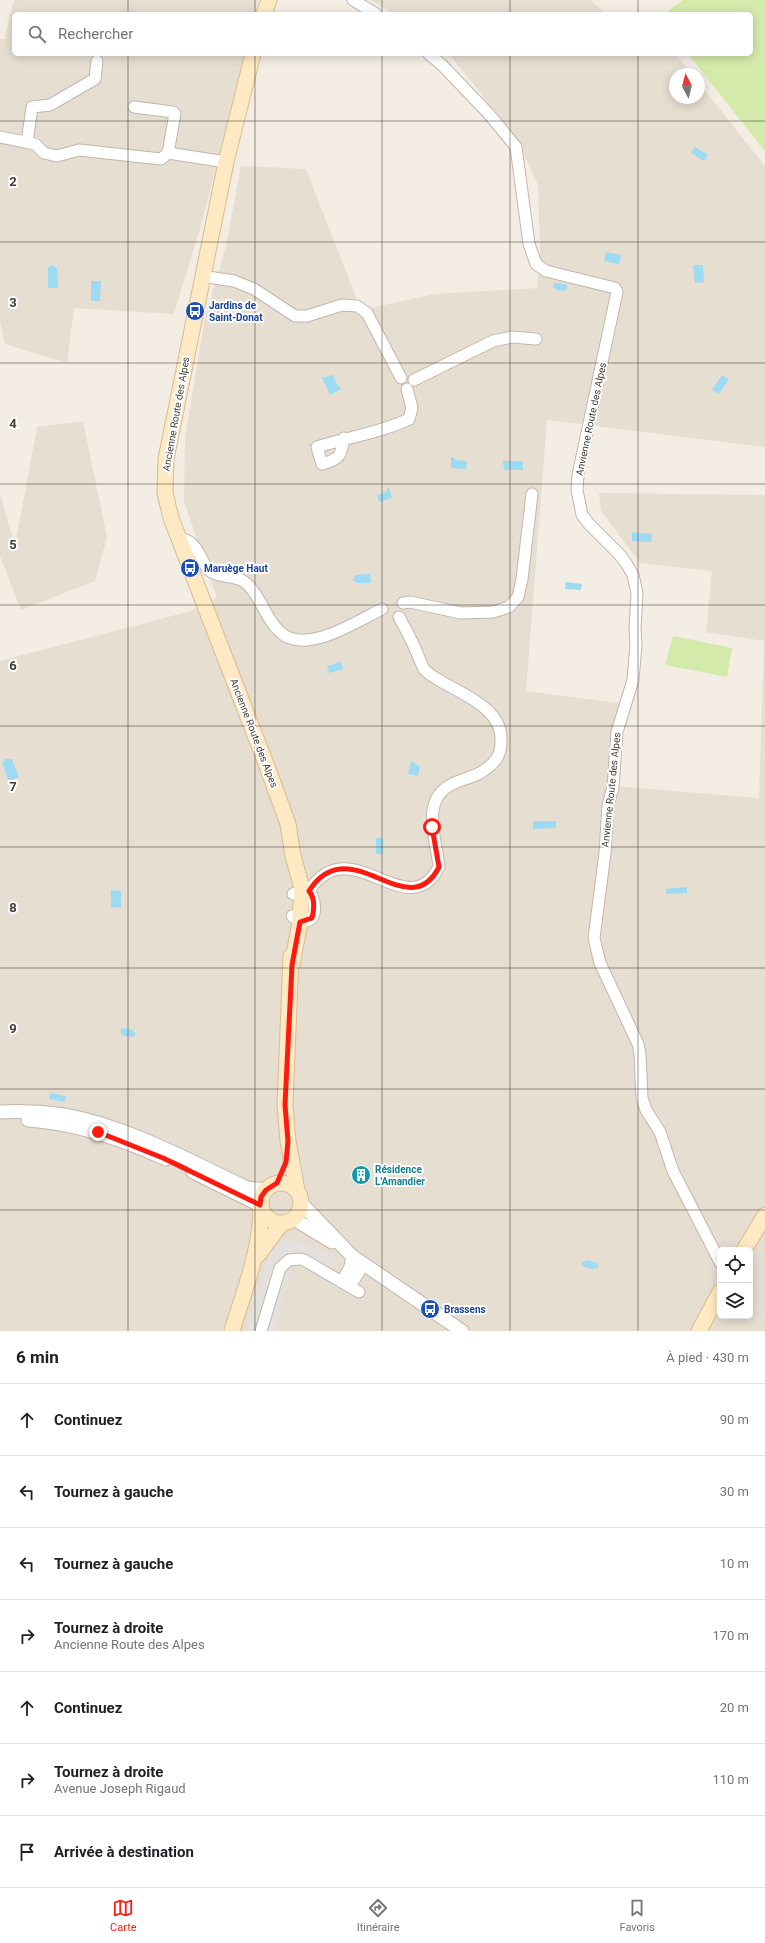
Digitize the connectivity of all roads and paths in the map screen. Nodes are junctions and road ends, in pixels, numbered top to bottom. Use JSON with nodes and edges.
{"nodes":[{"id":1,"x":269,"y":0,"type":"edge"},
{"id":2,"x":353,"y":0,"type":"edge"},
{"id":3,"x":265,"y":12,"type":"edge"},
{"id":4,"x":373,"y":12,"type":"edge"},
{"id":5,"x":252,"y":56,"type":"edge"},
{"id":6,"x":431,"y":56,"type":"edge"},
{"id":7,"x":97,"y":61,"type":"dead end"},
{"id":8,"x":134,"y":107,"type":"dead end"},
{"id":9,"x":0,"y":137,"type":"edge"},
{"id":10,"x":27,"y":142,"type":"junction"},
{"id":11,"x":168,"y":153,"type":"junction"},
{"id":12,"x":226,"y":162,"type":"junction"},
{"id":13,"x":202,"y":276,"type":"junction"},
{"id":14,"x":536,"y":339,"type":"dead end"},
{"id":15,"x":411,"y":385,"type":"junction"},
{"id":16,"x":344,"y":438,"type":"dead end"},
{"id":17,"x":532,"y":494,"type":"dead end"},
{"id":18,"x":177,"y":538,"type":"junction"},
{"id":19,"x":403,"y":603,"type":"dead end"},
{"id":20,"x":382,"y":609,"type":"dead end"},
{"id":21,"x":399,"y":617,"type":"dead end"},
{"id":22,"x":301,"y":891,"type":"junction"},
{"id":23,"x":296,"y":919,"type":"junction"},
{"id":24,"x":0,"y":1112,"type":"edge"},
{"id":25,"x":0,"y":1120,"type":"edge"},
{"id":26,"x":288,"y":1141,"type":"junction"},
{"id":27,"x":271,"y":1186,"type":"junction"},
{"id":28,"x":300,"y":1197,"type":"junction"},
{"id":29,"x":261,"y":1207,"type":"junction"},
{"id":30,"x":765,"y":1215,"type":"edge"},
{"id":31,"x":288,"y":1222,"type":"junction"},
{"id":32,"x":746,"y":1247,"type":"edge"},
{"id":33,"x":349,"y":1253,"type":"junction"},
{"id":34,"x":717,"y":1256,"type":"edge"},
{"id":35,"x":253,"y":1262,"type":"junction"},
{"id":36,"x":364,"y":1264,"type":"junction"},
{"id":37,"x":351,"y":1286,"type":"junction"},
{"id":38,"x":717,"y":1298,"type":"edge"},
{"id":39,"x":232,"y":1331,"type":"edge"},
{"id":40,"x":261,"y":1331,"type":"edge"},
{"id":41,"x":462,"y":1331,"type":"edge"},
{"id":42,"x":699,"y":1331,"type":"edge"}],
"edges":[{"from":1,"to":3,"type":"main road"},
{"from":2,"to":4,"type":"street"},
{"from":5,"to":12,"type":"main road","name":"Ancienne Route des Alpes"},
{"from":6,"to":34,"type":"street","name":"Anvienne Route des Alpes"},
{"from":7,"to":10,"type":"street"},
{"from":8,"to":11,"type":"street"},
{"from":9,"to":10,"type":"street"},
{"from":10,"to":11,"type":"street"},
{"from":11,"to":12,"type":"street"},
{"from":12,"to":13,"type":"main road","name":"Ancienne Route des Alpes"},
{"from":13,"to":15,"type":"street"},
{"from":13,"to":18,"type":"main road","name":"Ancienne Route des Alpes"},
{"from":14,"to":15,"type":"street"},
{"from":15,"to":16,"type":"street"},
{"from":17,"to":19,"type":"street"},
{"from":18,"to":20,"type":"street"},
{"from":18,"to":22,"type":"main road","name":"Ancienne Route des Alpes"},
{"from":21,"to":22,"type":"street"},
{"from":22,"to":23,"type":"main road","name":"Ancienne Route des Alpes"},
{"from":22,"to":23,"type":"street"},
{"from":23,"to":26,"type":"main road","name":"Ancienne Route des Alpes"},
{"from":24,"to":27,"type":"street"},
{"from":25,"to":29,"type":"street"},
{"from":26,"to":27,"type":"main road","name":"Ancienne Route des Alpes"},
{"from":26,"to":28,"type":"main road","name":"Ancienne Route des Alpes"},
{"from":27,"to":28,"type":"main road"},
{"from":27,"to":29,"type":"main road"},
{"from":28,"to":31,"type":"main road"},
{"from":28,"to":33,"type":"street"},
{"from":29,"to":31,"type":"main road"},
{"from":29,"to":35,"type":"main road"},
{"from":30,"to":32,"type":"main road"},
{"from":31,"to":33,"type":"street"},
{"from":31,"to":35,"type":"main road"},
{"from":33,"to":36,"type":"street"},
{"from":33,"to":37,"type":"street"},
{"from":35,"to":39,"type":"main road"},
{"from":36,"to":37,"type":"street"},
{"from":36,"to":41,"type":"street"},
{"from":37,"to":40,"type":"street"},
{"from":38,"to":42,"type":"main road"}]}
